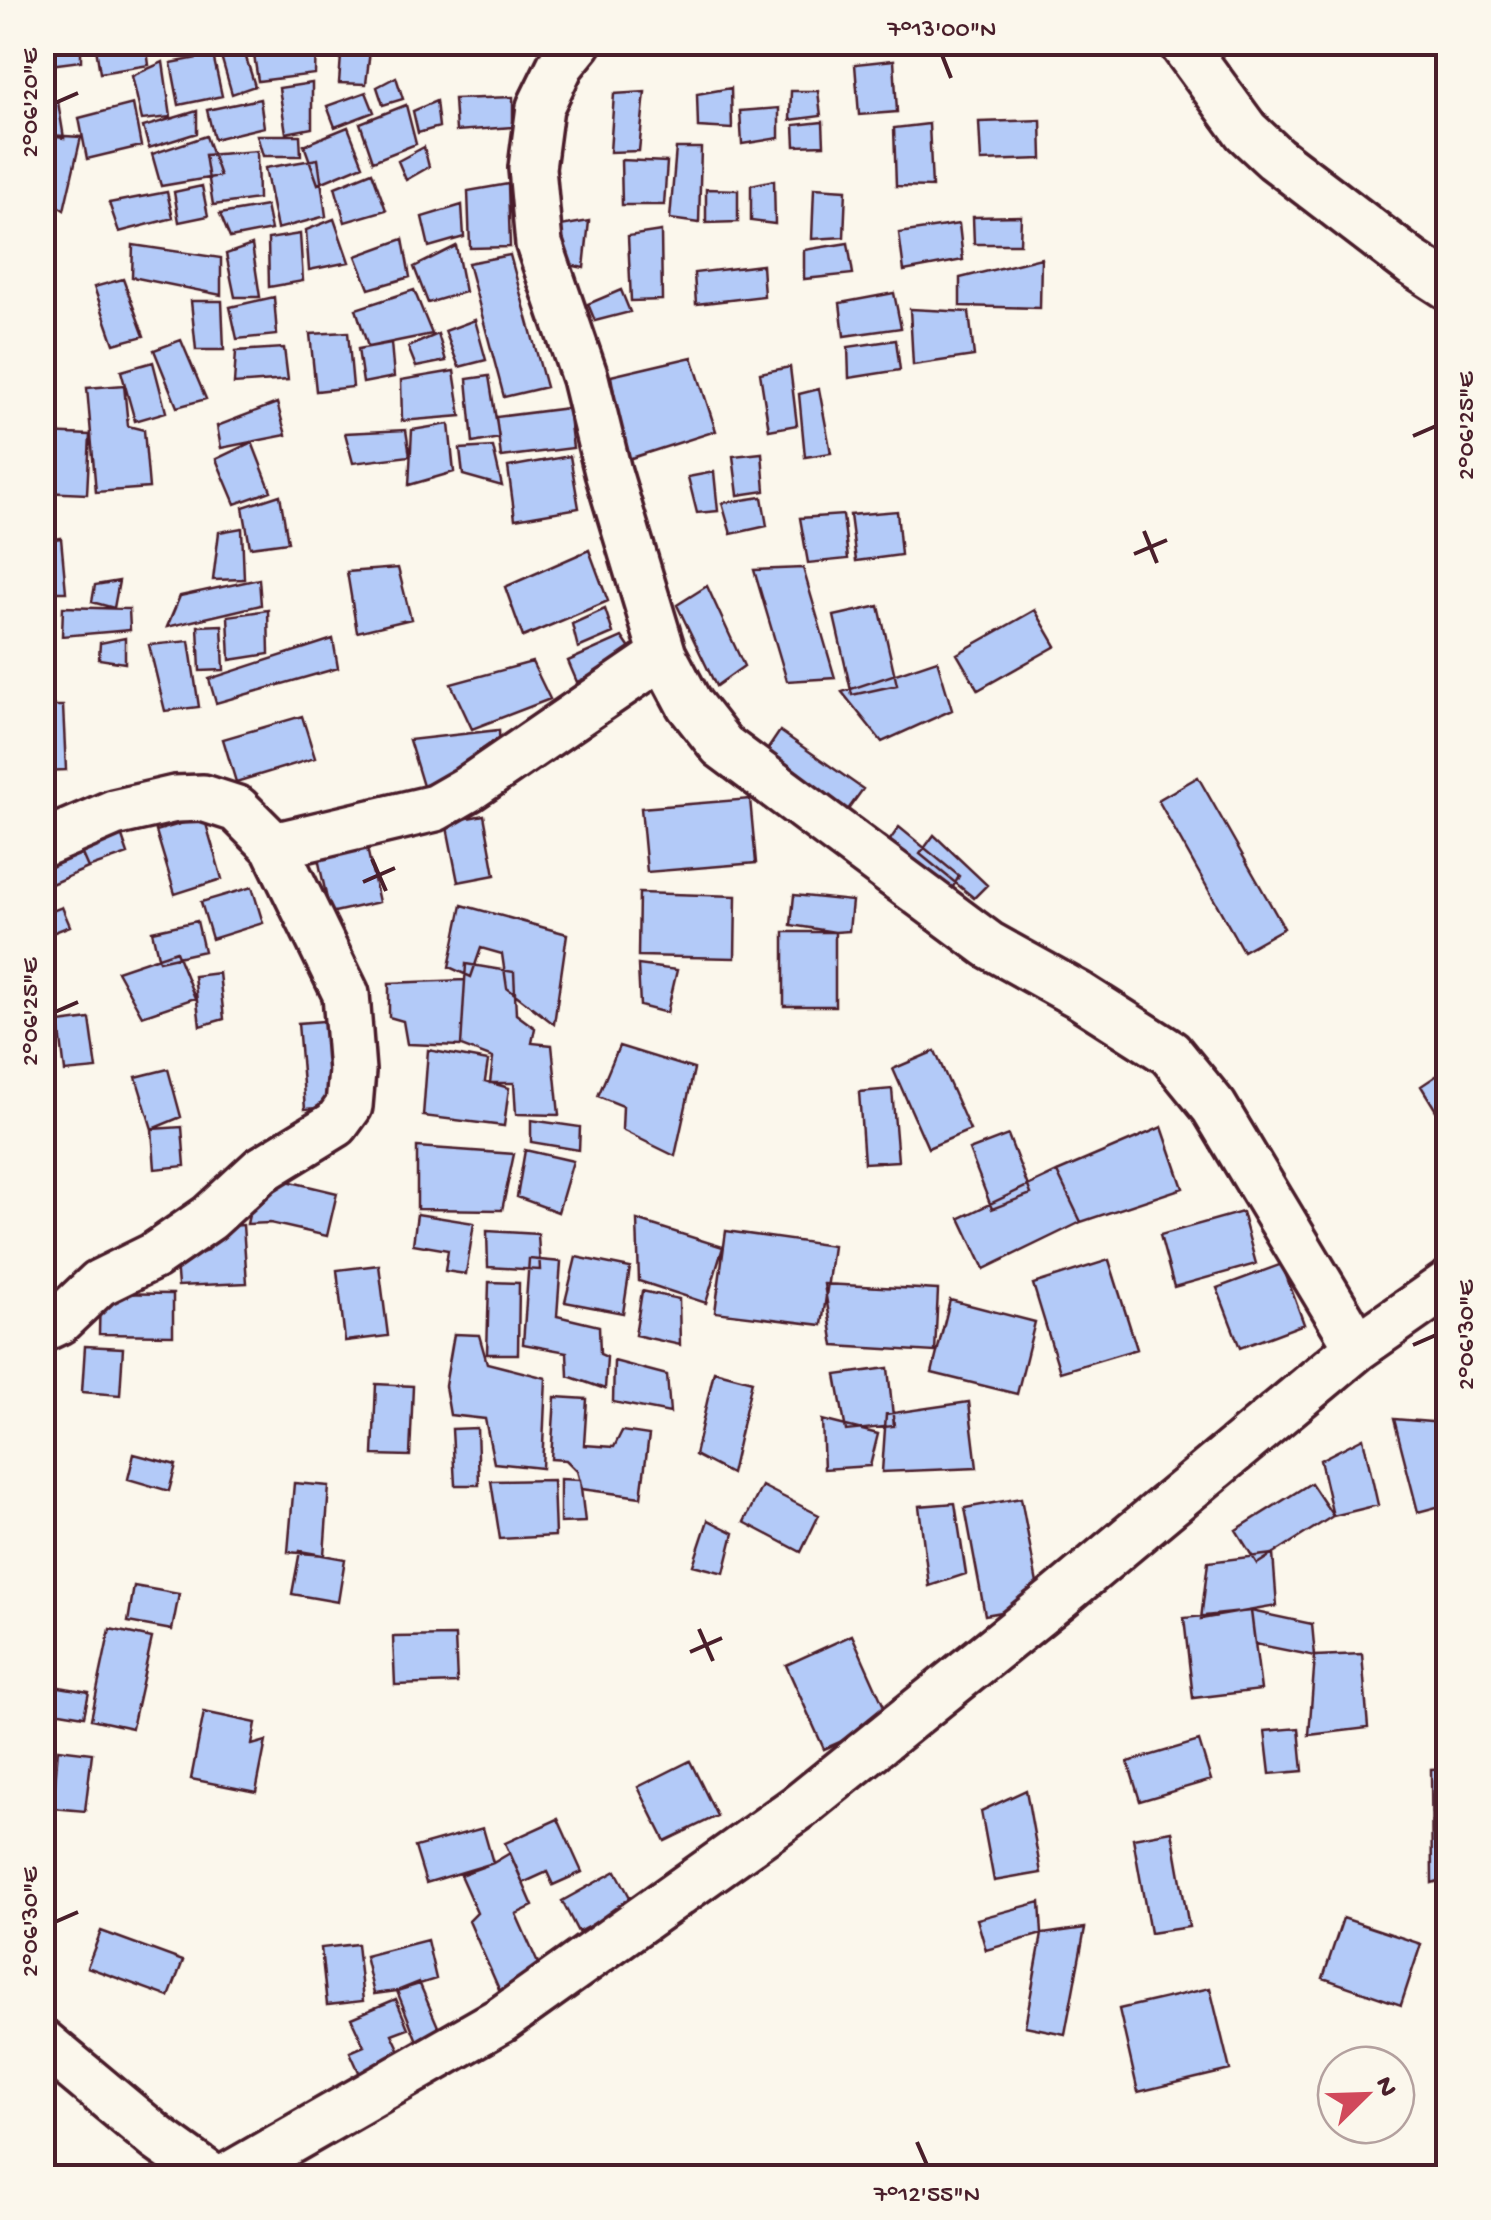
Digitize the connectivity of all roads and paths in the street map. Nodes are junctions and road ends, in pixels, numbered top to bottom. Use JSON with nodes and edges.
{"nodes":[{"id":1,"x":578,"y":42,"type":"edge"},
{"id":2,"x":1182,"y":42,"type":"edge"},
{"id":3,"x":1448,"y":286,"type":"edge"},
{"id":4,"x":664,"y":655,"type":"junction"},
{"id":5,"x":42,"y":844,"type":"edge"},
{"id":6,"x":274,"y":846,"type":"junction"},
{"id":7,"x":1448,"y":1284,"type":"edge"},
{"id":8,"x":42,"y":1328,"type":"edge"},
{"id":9,"x":1358,"y":1348,"type":"junction"},
{"id":10,"x":42,"y":2042,"type":"edge"},
{"id":11,"x":213,"y":2178,"type":"edge"},
{"id":12,"x":225,"y":2178,"type":"edge"}],
"edges":[{"from":1,"to":4,"type":"street"},
{"from":2,"to":3,"type":"street"},
{"from":4,"to":6,"type":"street"},
{"from":4,"to":9,"type":"street"},
{"from":5,"to":6,"type":"street"},
{"from":6,"to":8,"type":"street"},
{"from":7,"to":9,"type":"street"},
{"from":9,"to":12,"type":"street"},
{"from":10,"to":11,"type":"street"}]}
